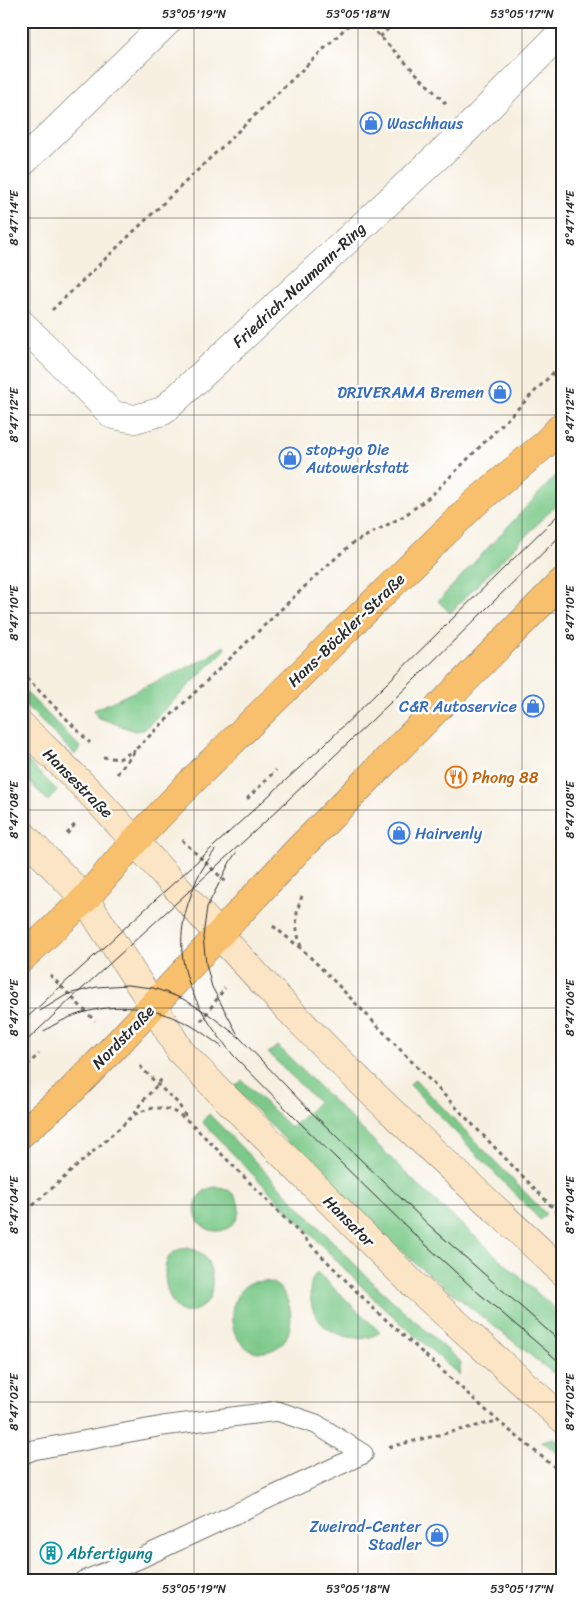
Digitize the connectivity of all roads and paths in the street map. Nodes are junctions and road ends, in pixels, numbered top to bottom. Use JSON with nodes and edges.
{"nodes":[{"id":1,"x":168,"y":21,"type":"edge"},
{"id":2,"x":353,"y":21,"type":"edge"},
{"id":3,"x":365,"y":21,"type":"edge"},
{"id":4,"x":396,"y":21,"type":"edge"},
{"id":5,"x":563,"y":30,"type":"edge"},
{"id":6,"x":380,"y":37,"type":"junction"},
{"id":7,"x":468,"y":127,"type":"junction"},
{"id":8,"x":21,"y":164,"type":"edge"},
{"id":9,"x":26,"y":327,"type":"edge"},
{"id":10,"x":563,"y":363,"type":"edge"},
{"id":11,"x":563,"y":426,"type":"edge"},
{"id":12,"x":563,"y":581,"type":"edge"},
{"id":13,"x":21,"y":672,"type":"edge"},
{"id":14,"x":21,"y":725,"type":"edge"},
{"id":15,"x":90,"y":744,"type":"dead end"},
{"id":16,"x":97,"y":750,"type":"dead end"},
{"id":17,"x":276,"y":770,"type":"dead end"},
{"id":18,"x":246,"y":799,"type":"dead end"},
{"id":19,"x":157,"y":817,"type":"junction"},
{"id":20,"x":21,"y":833,"type":"edge"},
{"id":21,"x":134,"y":842,"type":"junction"},
{"id":22,"x":303,"y":892,"type":"dead end"},
{"id":23,"x":85,"y":899,"type":"junction"},
{"id":24,"x":248,"y":903,"type":"junction"},
{"id":25,"x":219,"y":935,"type":"junction"},
{"id":26,"x":303,"y":950,"type":"junction"},
{"id":27,"x":21,"y":959,"type":"edge"},
{"id":28,"x":153,"y":1005,"type":"junction"},
{"id":29,"x":39,"y":1054,"type":"dead end"},
{"id":30,"x":21,"y":1071,"type":"edge"},
{"id":31,"x":21,"y":1134,"type":"edge"},
{"id":32,"x":21,"y":1216,"type":"edge"},
{"id":33,"x":563,"y":1218,"type":"edge"},
{"id":34,"x":563,"y":1272,"type":"edge"},
{"id":35,"x":563,"y":1419,"type":"edge"},
{"id":36,"x":498,"y":1420,"type":"junction"},
{"id":37,"x":363,"y":1454,"type":"junction"},
{"id":38,"x":21,"y":1455,"type":"edge"},
{"id":39,"x":563,"y":1474,"type":"edge"},
{"id":40,"x":563,"y":1576,"type":"edge"},
{"id":41,"x":83,"y":1581,"type":"edge"},
{"id":42,"x":558,"y":1581,"type":"edge"}],
"edges":[{"from":1,"to":8,"type":"street"},
{"from":2,"to":9,"type":"path"},
{"from":3,"to":6,"type":"path"},
{"from":4,"to":6,"type":"path"},
{"from":5,"to":7,"type":"street","name":"Friedrich-Naumann-Ring"},
{"from":6,"to":7,"type":"path"},
{"from":7,"to":9,"type":"street","name":"Friedrich-Naumann-Ring"},
{"from":10,"to":16,"type":"path"},
{"from":11,"to":19,"type":"main road","name":"Hans-Böckler-Straße"},
{"from":12,"to":24,"type":"main road"},
{"from":13,"to":15,"type":"path"},
{"from":14,"to":21,"type":"street","name":"Hansestraße"},
{"from":17,"to":18,"type":"path"},
{"from":19,"to":21,"type":"main road","name":"Hans-Böckler-Straße"},
{"from":19,"to":24,"type":"path"},
{"from":20,"to":23,"type":"street"},
{"from":21,"to":23,"type":"main road"},
{"from":21,"to":25,"type":"street","name":"Hansestraße"},
{"from":22,"to":26,"type":"path"},
{"from":23,"to":27,"type":"main road"},
{"from":23,"to":28,"type":"street","name":"Hansator"},
{"from":24,"to":25,"type":"main road"},
{"from":24,"to":26,"type":"path"},
{"from":25,"to":28,"type":"main road","name":"Nordstraße"},
{"from":25,"to":34,"type":"street"},
{"from":26,"to":33,"type":"path"},
{"from":28,"to":31,"type":"main road","name":"Nordstraße"},
{"from":28,"to":35,"type":"street","name":"Hansator"},
{"from":29,"to":30,"type":"path"},
{"from":32,"to":36,"type":"path"},
{"from":36,"to":37,"type":"path"},
{"from":36,"to":39,"type":"path"},
{"from":37,"to":38,"type":"lane"},
{"from":37,"to":41,"type":"lane"},
{"from":40,"to":42,"type":"path"}]}
